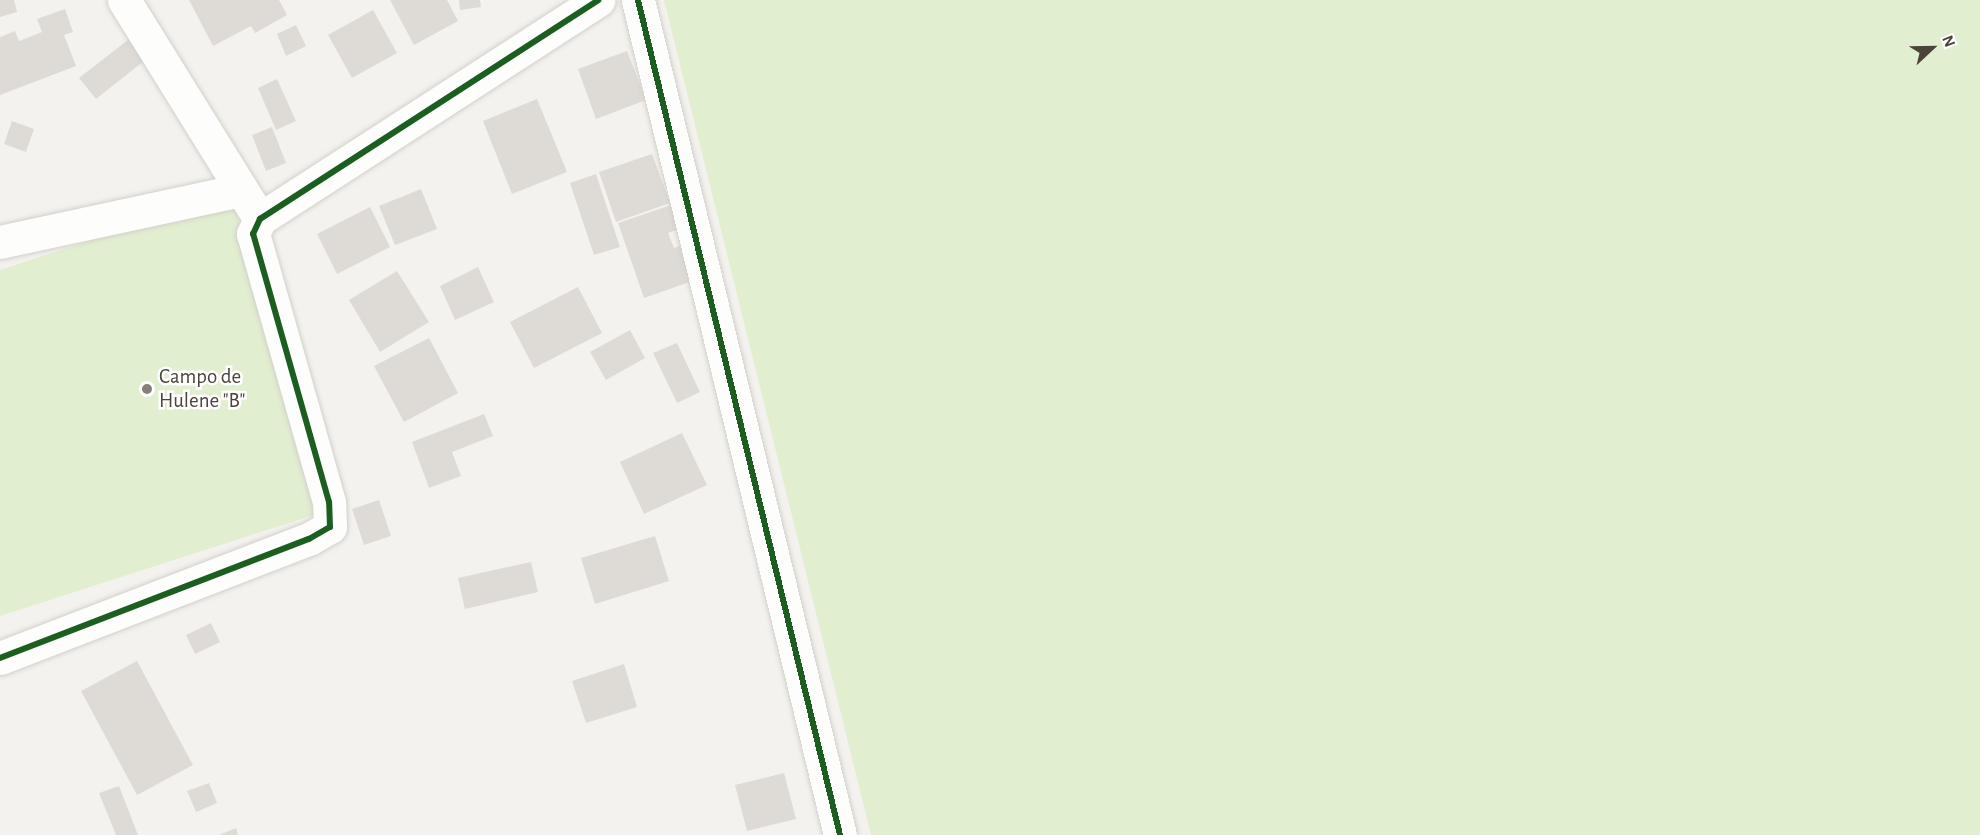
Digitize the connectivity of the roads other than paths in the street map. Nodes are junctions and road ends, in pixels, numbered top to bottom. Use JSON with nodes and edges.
{"nodes":[{"id":1,"x":124,"y":0,"type":"edge"},
{"id":2,"x":598,"y":0,"type":"edge"},
{"id":3,"x":638,"y":0,"type":"edge"},
{"id":4,"x":241,"y":189,"type":"junction"},
{"id":5,"x":260,"y":219,"type":"junction"},
{"id":6,"x":0,"y":242,"type":"edge"},
{"id":7,"x":0,"y":658,"type":"edge"},
{"id":8,"x":840,"y":835,"type":"edge"}],
"edges":[{"from":1,"to":4,"type":"street"},
{"from":2,"to":5,"type":"street"},
{"from":3,"to":8,"type":"street"},
{"from":4,"to":5,"type":"street"},
{"from":4,"to":6,"type":"street"},
{"from":5,"to":7,"type":"street"}]}
